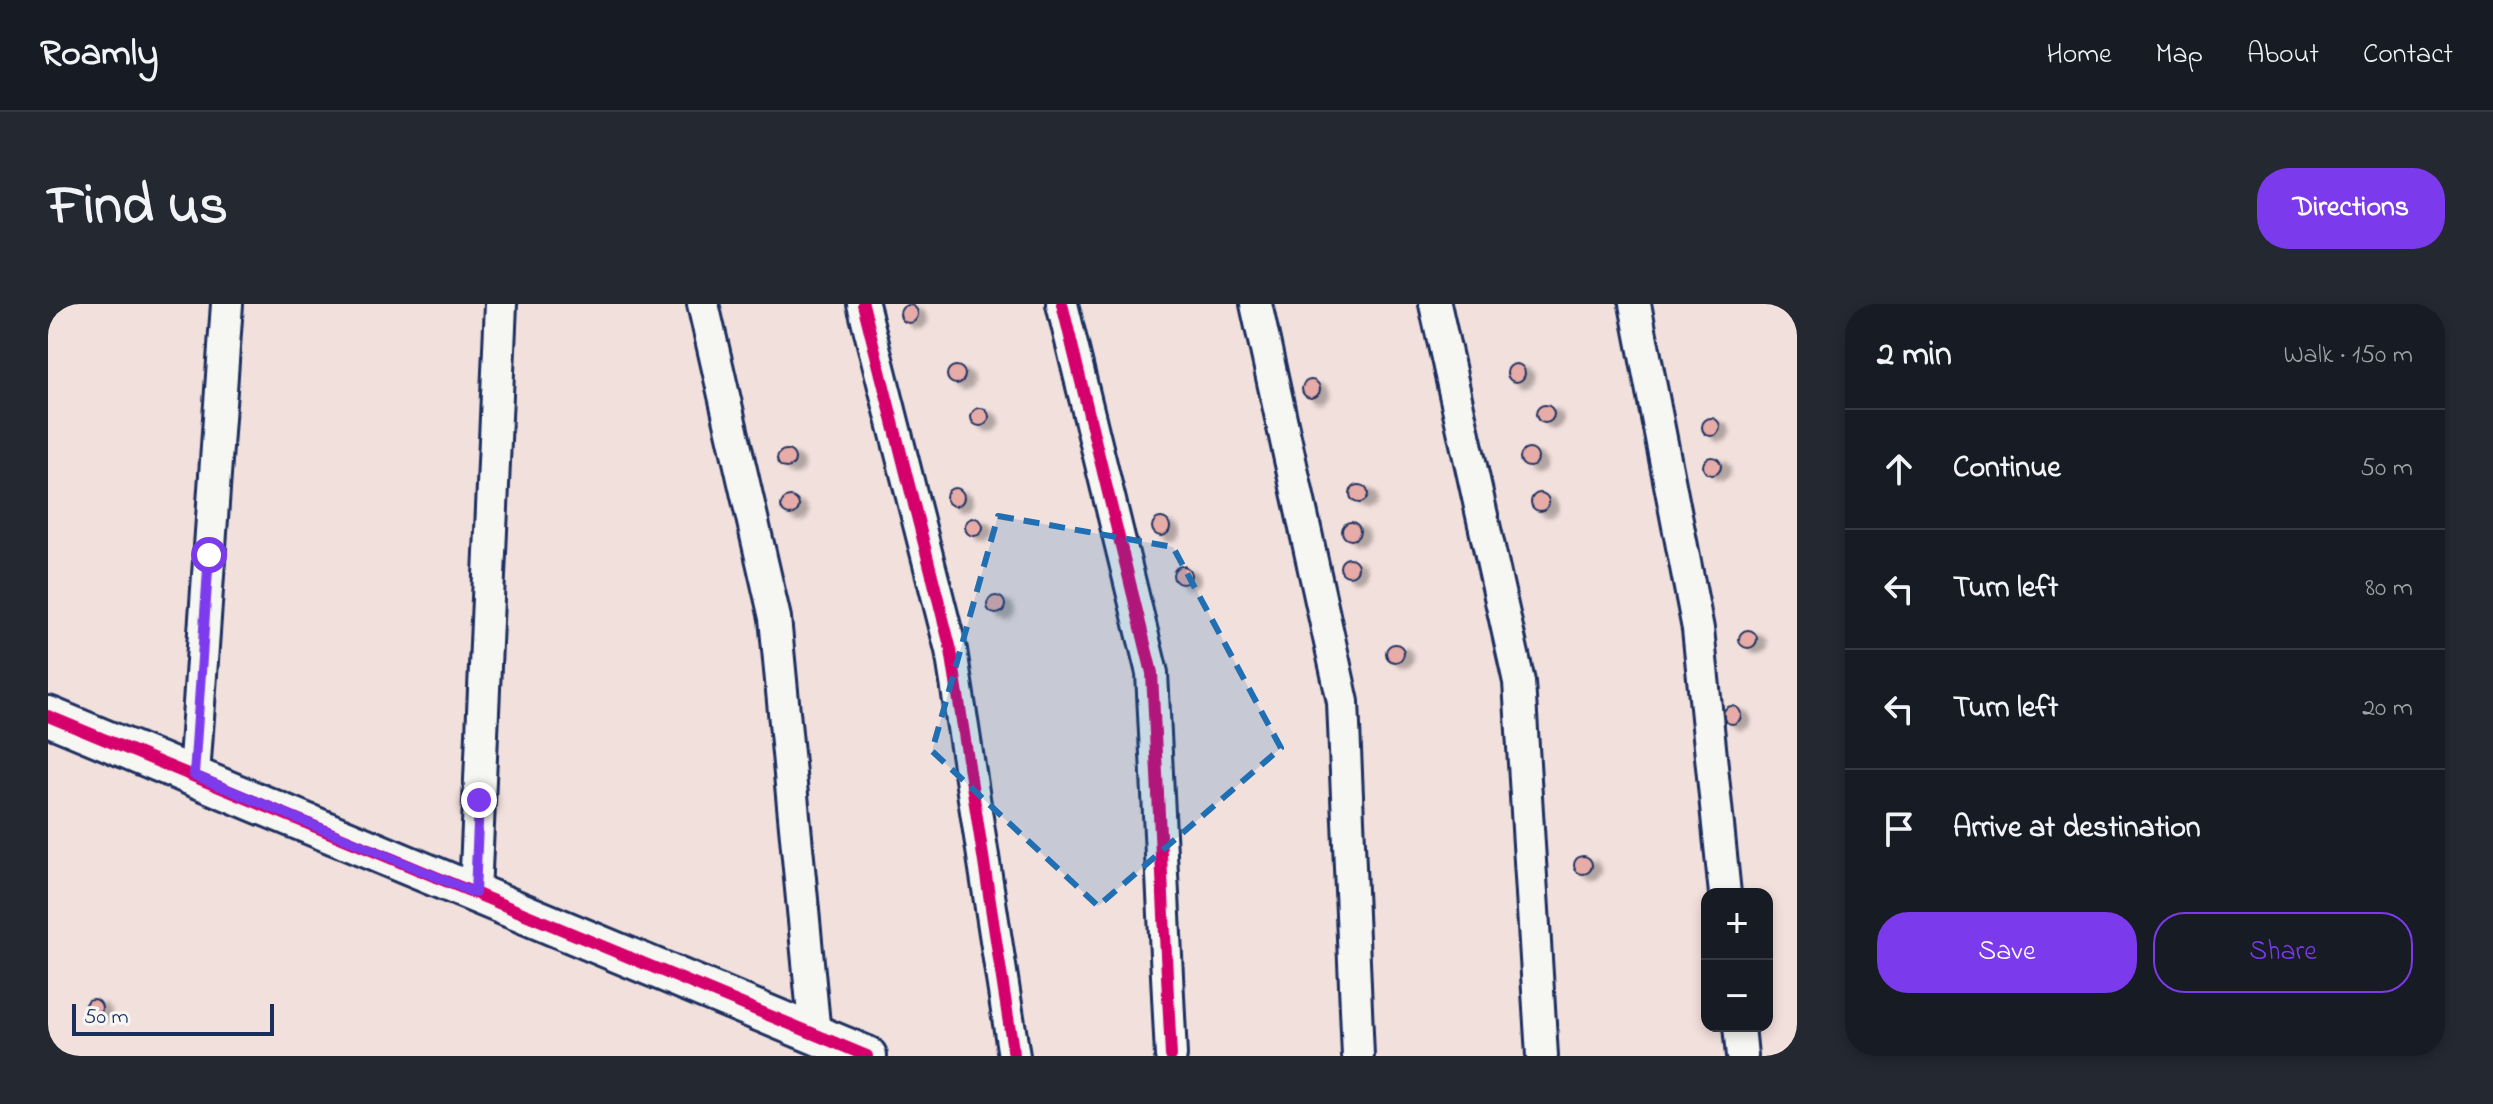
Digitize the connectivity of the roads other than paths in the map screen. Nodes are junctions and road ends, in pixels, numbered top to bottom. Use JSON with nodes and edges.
{"nodes":[{"id":1,"x":227,"y":304,"type":"edge"},
{"id":2,"x":501,"y":304,"type":"edge"},
{"id":3,"x":703,"y":304,"type":"edge"},
{"id":4,"x":863,"y":304,"type":"edge"},
{"id":5,"x":1062,"y":304,"type":"edge"},
{"id":6,"x":1256,"y":304,"type":"edge"},
{"id":7,"x":1435,"y":304,"type":"edge"},
{"id":8,"x":1635,"y":304,"type":"edge"},
{"id":9,"x":48,"y":716,"type":"edge"},
{"id":10,"x":194,"y":775,"type":"junction"},
{"id":11,"x":1724,"y":888,"type":"edge"},
{"id":12,"x":475,"y":893,"type":"junction"},
{"id":13,"x":1740,"y":1032,"type":"edge"},
{"id":14,"x":815,"y":1035,"type":"junction"},
{"id":15,"x":867,"y":1056,"type":"edge"},
{"id":16,"x":1014,"y":1056,"type":"edge"},
{"id":17,"x":1171,"y":1056,"type":"edge"},
{"id":18,"x":1358,"y":1056,"type":"edge"},
{"id":19,"x":1542,"y":1056,"type":"edge"},
{"id":20,"x":1742,"y":1056,"type":"edge"}],
"edges":[{"from":1,"to":10,"type":"street"},
{"from":2,"to":12,"type":"street"},
{"from":3,"to":14,"type":"street"},
{"from":4,"to":16,"type":"street"},
{"from":5,"to":17,"type":"street"},
{"from":6,"to":18,"type":"street"},
{"from":7,"to":19,"type":"street"},
{"from":8,"to":11,"type":"street"},
{"from":9,"to":10,"type":"street"},
{"from":10,"to":12,"type":"street"},
{"from":12,"to":14,"type":"street"},
{"from":13,"to":20,"type":"street"},
{"from":14,"to":15,"type":"street"}]}
